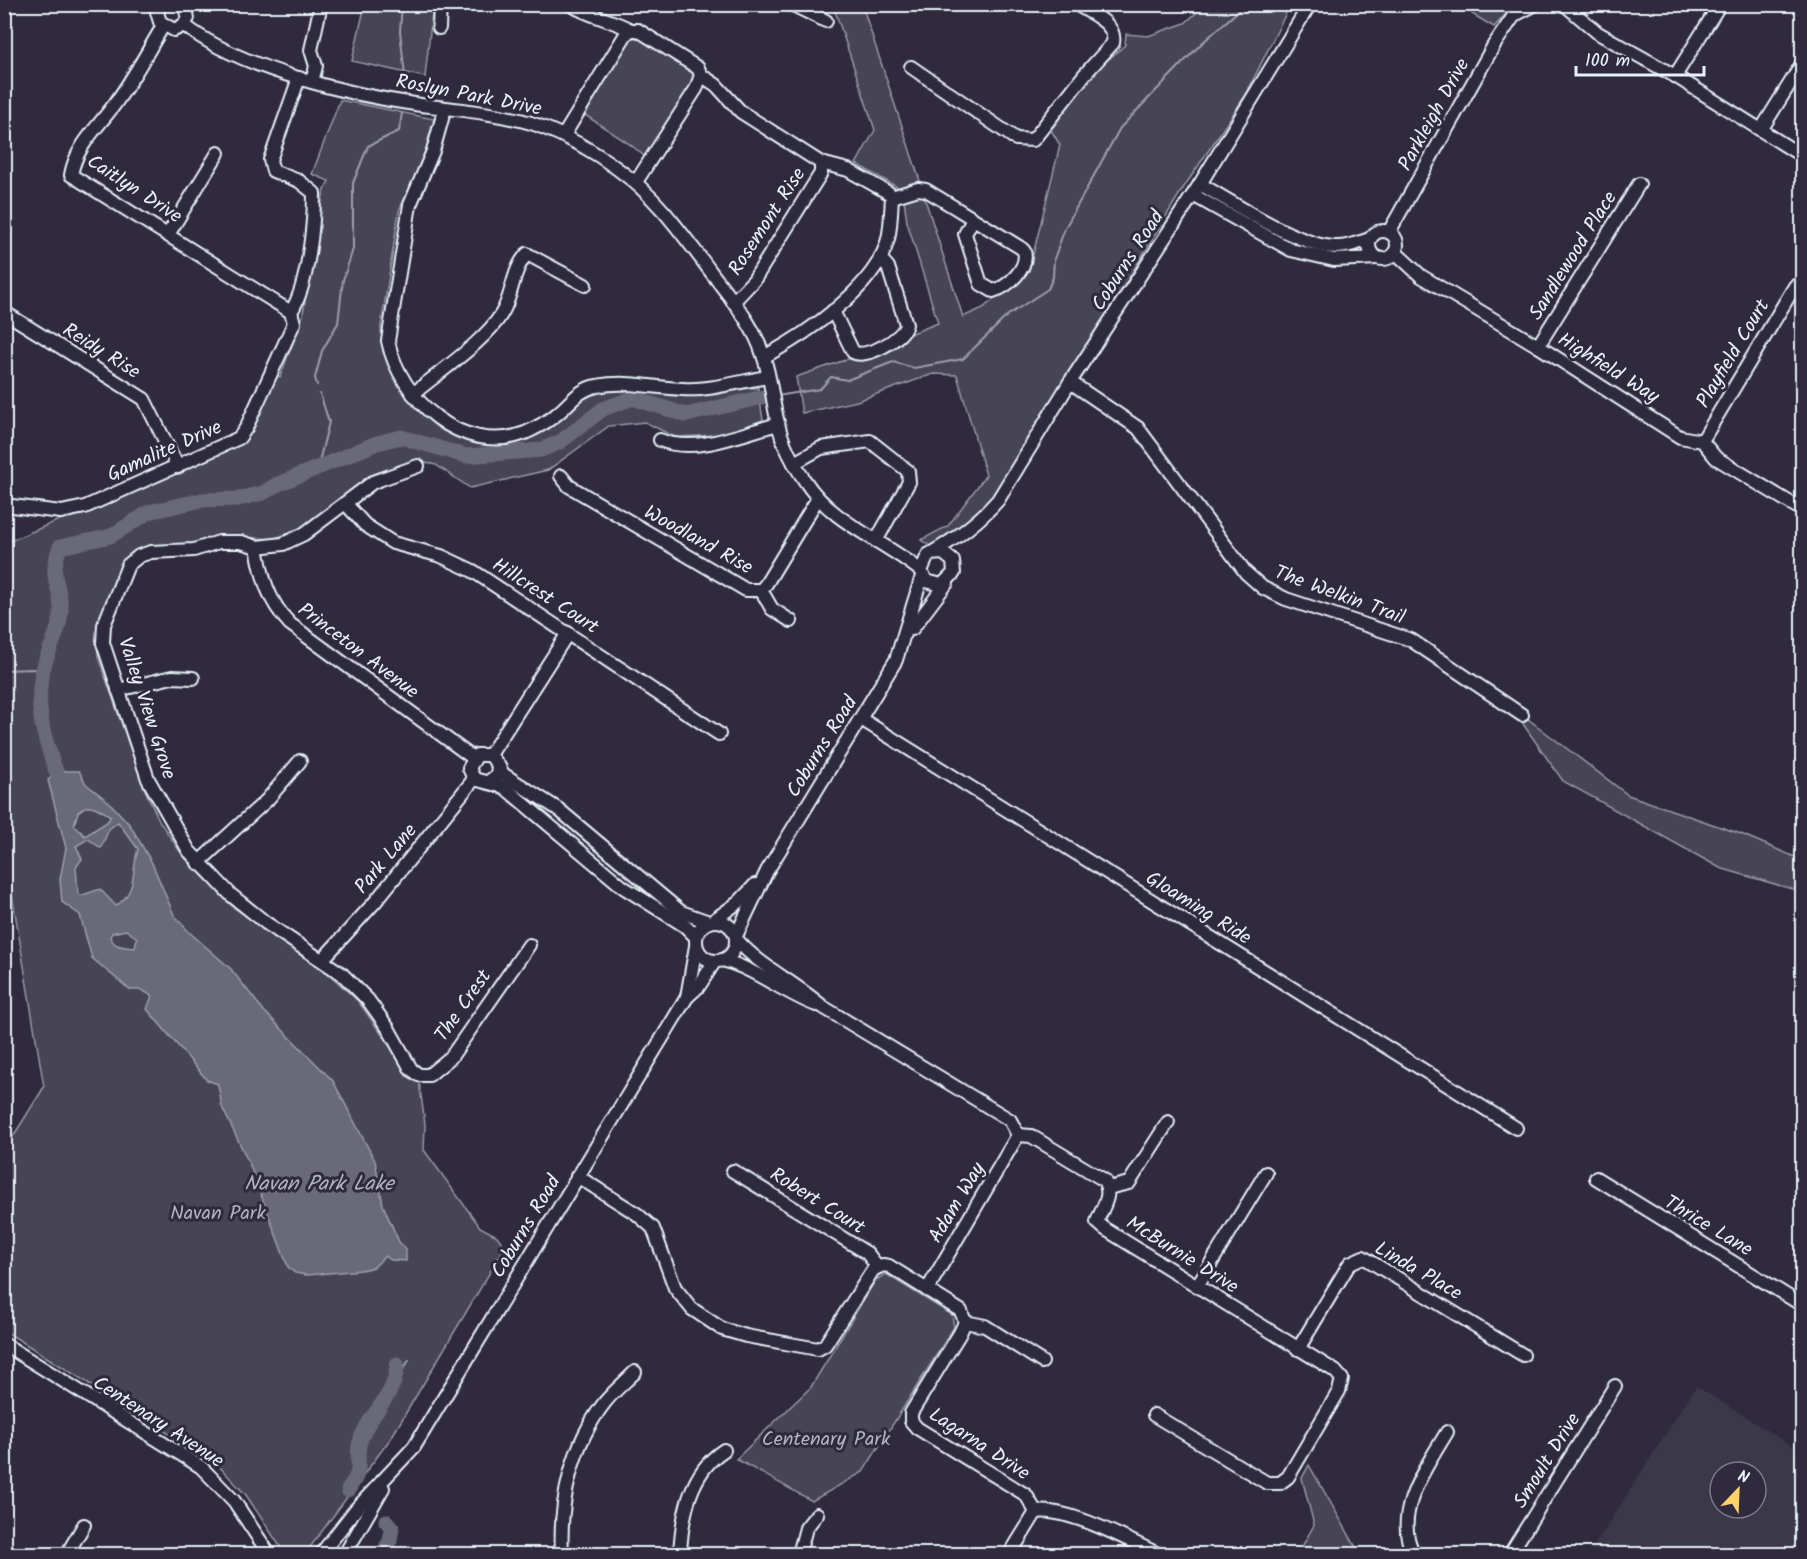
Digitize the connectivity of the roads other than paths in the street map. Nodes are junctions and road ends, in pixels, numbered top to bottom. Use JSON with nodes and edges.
{"nodes":[{"id":1,"x":184,"y":4,"type":"edge"},
{"id":2,"x":321,"y":4,"type":"edge"},
{"id":3,"x":440,"y":4,"type":"edge"},
{"id":4,"x":570,"y":4,"type":"edge"},
{"id":5,"x":791,"y":4,"type":"edge"},
{"id":6,"x":1076,"y":4,"type":"edge"},
{"id":7,"x":1310,"y":4,"type":"edge"},
{"id":8,"x":1522,"y":4,"type":"edge"},
{"id":9,"x":1536,"y":4,"type":"edge"},
{"id":10,"x":1564,"y":4,"type":"edge"},
{"id":11,"x":1576,"y":4,"type":"edge"},
{"id":12,"x":1720,"y":4,"type":"edge"},
{"id":13,"x":157,"y":5,"type":"edge"},
{"id":14,"x":1514,"y":16,"type":"junction"},
{"id":15,"x":826,"y":21,"type":"dead end"},
{"id":16,"x":1586,"y":23,"type":"junction"},
{"id":17,"x":184,"y":25,"type":"junction"},
{"id":18,"x":163,"y":26,"type":"junction"},
{"id":19,"x":439,"y":28,"type":"dead end"},
{"id":20,"x":631,"y":30,"type":"junction"},
{"id":21,"x":1803,"y":64,"type":"edge"},
{"id":22,"x":911,"y":67,"type":"dead end"},
{"id":23,"x":701,"y":75,"type":"junction"},
{"id":24,"x":1675,"y":76,"type":"junction"},
{"id":25,"x":299,"y":78,"type":"junction"},
{"id":26,"x":312,"y":82,"type":"junction"},
{"id":27,"x":444,"y":108,"type":"junction"},
{"id":28,"x":1761,"y":130,"type":"junction"},
{"id":29,"x":564,"y":135,"type":"junction"},
{"id":30,"x":218,"y":153,"type":"dead end"},
{"id":31,"x":1803,"y":156,"type":"edge"},
{"id":32,"x":821,"y":163,"type":"junction"},
{"id":33,"x":636,"y":182,"type":"junction"},
{"id":34,"x":1200,"y":184,"type":"junction"},
{"id":35,"x":1639,"y":184,"type":"dead end"},
{"id":36,"x":1192,"y":195,"type":"junction"},
{"id":37,"x":892,"y":198,"type":"junction"},
{"id":38,"x":973,"y":219,"type":"junction"},
{"id":39,"x":1389,"y":232,"type":"junction"},
{"id":40,"x":169,"y":233,"type":"junction"},
{"id":41,"x":1370,"y":239,"type":"junction"},
{"id":42,"x":1395,"y":252,"type":"junction"},
{"id":43,"x":880,"y":258,"type":"junction"},
{"id":44,"x":1378,"y":258,"type":"junction"},
{"id":45,"x":585,"y":285,"type":"dead end"},
{"id":46,"x":1796,"y":286,"type":"dead end"},
{"id":47,"x":733,"y":302,"type":"junction"},
{"id":48,"x":833,"y":311,"type":"junction"},
{"id":49,"x":4,"y":312,"type":"edge"},
{"id":50,"x":291,"y":312,"type":"junction"},
{"id":51,"x":1538,"y":346,"type":"junction"},
{"id":52,"x":764,"y":357,"type":"junction"},
{"id":53,"x":768,"y":377,"type":"junction"},
{"id":54,"x":1070,"y":382,"type":"junction"},
{"id":55,"x":413,"y":394,"type":"junction"},
{"id":56,"x":778,"y":424,"type":"junction"},
{"id":57,"x":660,"y":440,"type":"dead end"},
{"id":58,"x":1702,"y":441,"type":"junction"},
{"id":59,"x":794,"y":463,"type":"junction"},
{"id":60,"x":418,"y":466,"type":"dead end"},
{"id":61,"x":178,"y":467,"type":"junction"},
{"id":62,"x":561,"y":476,"type":"dead end"},
{"id":63,"x":818,"y":498,"type":"junction"},
{"id":64,"x":345,"y":503,"type":"junction"},
{"id":65,"x":4,"y":505,"type":"edge"},
{"id":66,"x":1803,"y":510,"type":"edge"},
{"id":67,"x":968,"y":530,"type":"junction"},
{"id":68,"x":876,"y":541,"type":"junction"},
{"id":69,"x":257,"y":547,"type":"junction"},
{"id":70,"x":898,"y":552,"type":"junction"},
{"id":71,"x":929,"y":554,"type":"junction"},
{"id":72,"x":954,"y":567,"type":"junction"},
{"id":73,"x":921,"y":573,"type":"junction"},
{"id":74,"x":948,"y":583,"type":"junction"},
{"id":75,"x":761,"y":590,"type":"junction"},
{"id":76,"x":790,"y":621,"type":"dead end"},
{"id":77,"x":568,"y":633,"type":"junction"},
{"id":78,"x":904,"y":640,"type":"junction"},
{"id":79,"x":193,"y":678,"type":"dead end"},
{"id":80,"x":118,"y":690,"type":"junction"},
{"id":81,"x":1522,"y":715,"type":"dead end"},
{"id":82,"x":861,"y":719,"type":"junction"},
{"id":83,"x":719,"y":734,"type":"dead end"},
{"id":84,"x":473,"y":758,"type":"junction"},
{"id":85,"x":494,"y":760,"type":"junction"},
{"id":86,"x":300,"y":761,"type":"dead end"},
{"id":87,"x":474,"y":779,"type":"junction"},
{"id":88,"x":488,"y":782,"type":"junction"},
{"id":89,"x":198,"y":863,"type":"junction"},
{"id":90,"x":767,"y":871,"type":"junction"},
{"id":91,"x":711,"y":921,"type":"junction"},
{"id":92,"x":736,"y":938,"type":"junction"},
{"id":93,"x":696,"y":941,"type":"junction"},
{"id":94,"x":529,"y":945,"type":"dead end"},
{"id":95,"x":323,"y":959,"type":"junction"},
{"id":96,"x":719,"y":961,"type":"junction"},
{"id":97,"x":687,"y":997,"type":"junction"},
{"id":98,"x":823,"y":1007,"type":"junction"},
{"id":99,"x":419,"y":1075,"type":"joint"},
{"id":100,"x":1168,"y":1122,"type":"dead end"},
{"id":101,"x":1516,"y":1128,"type":"dead end"},
{"id":102,"x":1018,"y":1135,"type":"junction"},
{"id":103,"x":734,"y":1171,"type":"dead end"},
{"id":104,"x":1266,"y":1173,"type":"dead end"},
{"id":105,"x":577,"y":1176,"type":"junction"},
{"id":106,"x":1596,"y":1178,"type":"dead end"},
{"id":107,"x":1108,"y":1188,"type":"junction"},
{"id":108,"x":877,"y":1266,"type":"junction"},
{"id":109,"x":1197,"y":1286,"type":"junction"},
{"id":110,"x":927,"y":1290,"type":"junction"},
{"id":111,"x":1803,"y":1305,"type":"edge"},
{"id":112,"x":964,"y":1322,"type":"junction"},
{"id":113,"x":4,"y":1344,"type":"edge"},
{"id":114,"x":1298,"y":1349,"type":"junction"},
{"id":115,"x":1523,"y":1355,"type":"dead end"},
{"id":116,"x":1042,"y":1362,"type":"dead end"},
{"id":117,"x":635,"y":1372,"type":"dead end"},
{"id":118,"x":1615,"y":1386,"type":"dead end"},
{"id":119,"x":1154,"y":1415,"type":"dead end"},
{"id":120,"x":1447,"y":1432,"type":"dead end"},
{"id":121,"x":724,"y":1450,"type":"dead end"},
{"id":122,"x":392,"y":1472,"type":"junction"},
{"id":123,"x":1036,"y":1512,"type":"junction"},
{"id":124,"x":817,"y":1514,"type":"dead end"},
{"id":125,"x":84,"y":1525,"type":"dead end"},
{"id":126,"x":1140,"y":1551,"type":"edge"},
{"id":127,"x":67,"y":1554,"type":"edge"},
{"id":128,"x":269,"y":1554,"type":"edge"},
{"id":129,"x":321,"y":1554,"type":"edge"},
{"id":130,"x":345,"y":1554,"type":"edge"},
{"id":131,"x":562,"y":1554,"type":"edge"},
{"id":132,"x":680,"y":1554,"type":"edge"},
{"id":133,"x":800,"y":1554,"type":"edge"},
{"id":134,"x":1010,"y":1554,"type":"edge"},
{"id":135,"x":1158,"y":1554,"type":"edge"},
{"id":136,"x":1414,"y":1554,"type":"edge"},
{"id":137,"x":1510,"y":1554,"type":"edge"}],
"edges":[{"from":1,"to":17,"type":"street"},
{"from":2,"to":26,"type":"street"},
{"from":3,"to":19,"type":"street"},
{"from":4,"to":20,"type":"street","name":"Rosemont Rise"},
{"from":5,"to":15,"type":"street"},
{"from":6,"to":22,"type":"street"},
{"from":7,"to":34,"type":"street","name":"Coburns Road"},
{"from":8,"to":14,"type":"street","name":"Parkleigh Drive"},
{"from":9,"to":14,"type":"street","name":"Parkleigh Drive"},
{"from":10,"to":16,"type":"street"},
{"from":11,"to":16,"type":"street"},
{"from":12,"to":24,"type":"street"},
{"from":13,"to":18,"type":"street"},
{"from":14,"to":39,"type":"street","name":"Parkleigh Drive"},
{"from":16,"to":24,"type":"street"},
{"from":17,"to":18,"type":"street"},
{"from":17,"to":25,"type":"street","name":"Roslyn Park Drive"},
{"from":18,"to":40,"type":"street","name":"Caitlyn Drive"},
{"from":20,"to":23,"type":"street","name":"Rosemont Rise"},
{"from":20,"to":29,"type":"street"},
{"from":21,"to":28,"type":"street"},
{"from":23,"to":32,"type":"street","name":"Rosemont Rise"},
{"from":23,"to":33,"type":"street"},
{"from":24,"to":28,"type":"street"},
{"from":25,"to":26,"type":"street","name":"Roslyn Park Drive"},
{"from":25,"to":50,"type":"street","name":"Gamalite Drive"},
{"from":26,"to":27,"type":"street","name":"Roslyn Park Drive"},
{"from":27,"to":29,"type":"street","name":"Roslyn Park Drive"},
{"from":27,"to":55,"type":"street"},
{"from":28,"to":31,"type":"street"},
{"from":29,"to":33,"type":"street","name":"Roslyn Park Drive"},
{"from":30,"to":40,"type":"street"},
{"from":32,"to":37,"type":"street"},
{"from":32,"to":47,"type":"street","name":"Rosemont Rise"},
{"from":33,"to":47,"type":"street","name":"Roslyn Park Drive"},
{"from":34,"to":36,"type":"street","name":"Coburns Road"},
{"from":34,"to":41,"type":"street"},
{"from":35,"to":51,"type":"street","name":"Sandlewood Place"},
{"from":36,"to":44,"type":"street"},
{"from":36,"to":54,"type":"street","name":"Coburns Road"},
{"from":37,"to":38,"type":"street"},
{"from":37,"to":43,"type":"street"},
{"from":38,"to":38,"type":"street"},
{"from":39,"to":41,"type":"street"},
{"from":39,"to":42,"type":"street"},
{"from":40,"to":50,"type":"street","name":"Caitlyn Drive"},
{"from":41,"to":44,"type":"street"},
{"from":42,"to":44,"type":"street"},
{"from":42,"to":51,"type":"street","name":"Highfield Way"},
{"from":43,"to":48,"type":"street"},
{"from":43,"to":48,"type":"street"},
{"from":45,"to":55,"type":"street"},
{"from":46,"to":58,"type":"street","name":"Playfield Court"},
{"from":47,"to":52,"type":"street","name":"Roslyn Park Drive"},
{"from":48,"to":52,"type":"street"},
{"from":49,"to":61,"type":"street","name":"Reidy Rise"},
{"from":50,"to":61,"type":"street","name":"Gamalite Drive"},
{"from":51,"to":58,"type":"street","name":"Highfield Way"},
{"from":52,"to":53,"type":"street","name":"Roslyn Park Drive"},
{"from":53,"to":55,"type":"street"},
{"from":53,"to":56,"type":"street","name":"Roslyn Park Drive"},
{"from":54,"to":67,"type":"street","name":"Coburns Road"},
{"from":54,"to":81,"type":"street","name":"The Welkin Trail"},
{"from":56,"to":57,"type":"street"},
{"from":56,"to":59,"type":"street","name":"Roslyn Park Drive"},
{"from":58,"to":66,"type":"street","name":"Highfield Way"},
{"from":59,"to":63,"type":"street","name":"Roslyn Park Drive"},
{"from":59,"to":68,"type":"street"},
{"from":60,"to":64,"type":"street","name":"Valley View Grove"},
{"from":61,"to":65,"type":"street","name":"Gamalite Drive"},
{"from":62,"to":75,"type":"street","name":"Woodland Rise"},
{"from":63,"to":68,"type":"street","name":"Roslyn Park Drive"},
{"from":63,"to":75,"type":"street","name":"Woodland Rise"},
{"from":64,"to":69,"type":"street","name":"Valley View Grove"},
{"from":64,"to":77,"type":"street","name":"Hillcrest Court"},
{"from":67,"to":71,"type":"street","name":"Coburns Road"},
{"from":67,"to":72,"type":"street","name":"Coburns Road"},
{"from":68,"to":70,"type":"street","name":"Roslyn Park Drive"},
{"from":69,"to":80,"type":"street","name":"Valley View Grove"},
{"from":69,"to":84,"type":"street","name":"Princeton Avenue"},
{"from":70,"to":71,"type":"street","name":"Roslyn Park Drive"},
{"from":70,"to":73,"type":"street","name":"Roslyn Park Drive"},
{"from":71,"to":72,"type":"street"},
{"from":71,"to":73,"type":"street"},
{"from":72,"to":74,"type":"street"},
{"from":73,"to":74,"type":"street"},
{"from":73,"to":78,"type":"street","name":"Coburns Road"},
{"from":74,"to":78,"type":"street","name":"Coburns Road"},
{"from":75,"to":76,"type":"street"},
{"from":77,"to":83,"type":"street","name":"Hillcrest Court"},
{"from":77,"to":85,"type":"street"},
{"from":78,"to":82,"type":"street","name":"Coburns Road"},
{"from":79,"to":80,"type":"street"},
{"from":80,"to":89,"type":"street","name":"Valley View Grove"},
{"from":82,"to":90,"type":"street","name":"Coburns Road"},
{"from":82,"to":101,"type":"street","name":"Gloaming Ride"},
{"from":84,"to":85,"type":"street"},
{"from":84,"to":87,"type":"street"},
{"from":85,"to":88,"type":"street"},
{"from":85,"to":91,"type":"street"},
{"from":86,"to":89,"type":"street"},
{"from":87,"to":88,"type":"street"},
{"from":87,"to":95,"type":"street","name":"Park Lane"},
{"from":88,"to":93,"type":"street"},
{"from":89,"to":95,"type":"street","name":"Valley View Grove"},
{"from":90,"to":91,"type":"street","name":"Coburns Road"},
{"from":90,"to":92,"type":"street","name":"Coburns Road"},
{"from":91,"to":92,"type":"street"},
{"from":91,"to":93,"type":"street"},
{"from":92,"to":96,"type":"street"},
{"from":92,"to":98,"type":"street"},
{"from":93,"to":96,"type":"street"},
{"from":93,"to":97,"type":"street","name":"Coburns Road"},
{"from":94,"to":99,"type":"street","name":"The Crest"},
{"from":95,"to":99,"type":"street","name":"Valley View Grove"},
{"from":96,"to":97,"type":"street","name":"Coburns Road"},
{"from":96,"to":98,"type":"street"},
{"from":97,"to":105,"type":"street","name":"Coburns Road"},
{"from":98,"to":102,"type":"street"},
{"from":100,"to":107,"type":"street"},
{"from":102,"to":107,"type":"street"},
{"from":102,"to":110,"type":"street","name":"Adam Way"},
{"from":103,"to":108,"type":"street","name":"Robert Court"},
{"from":104,"to":109,"type":"street"},
{"from":105,"to":108,"type":"street"},
{"from":105,"to":122,"type":"street","name":"Coburns Road"},
{"from":106,"to":111,"type":"street","name":"Thrice Lane"},
{"from":107,"to":109,"type":"street","name":"McBurnie Drive"},
{"from":108,"to":110,"type":"street"},
{"from":109,"to":114,"type":"street","name":"McBurnie Drive"},
{"from":110,"to":112,"type":"street"},
{"from":112,"to":116,"type":"street"},
{"from":112,"to":123,"type":"street","name":"Lagarna Drive"},
{"from":113,"to":128,"type":"street","name":"Centenary Avenue"},
{"from":114,"to":115,"type":"street","name":"Linda Place"},
{"from":114,"to":119,"type":"street","name":"McBurnie Drive"},
{"from":117,"to":131,"type":"street"},
{"from":118,"to":137,"type":"street","name":"Smoult Drive"},
{"from":120,"to":136,"type":"street"},
{"from":121,"to":132,"type":"street"},
{"from":122,"to":129,"type":"street","name":"Coburns Road"},
{"from":122,"to":130,"type":"street","name":"Coburns Road"},
{"from":123,"to":126,"type":"street"},
{"from":123,"to":134,"type":"street"},
{"from":124,"to":133,"type":"street"},
{"from":125,"to":127,"type":"street"},
{"from":126,"to":135,"type":"street"}]}
